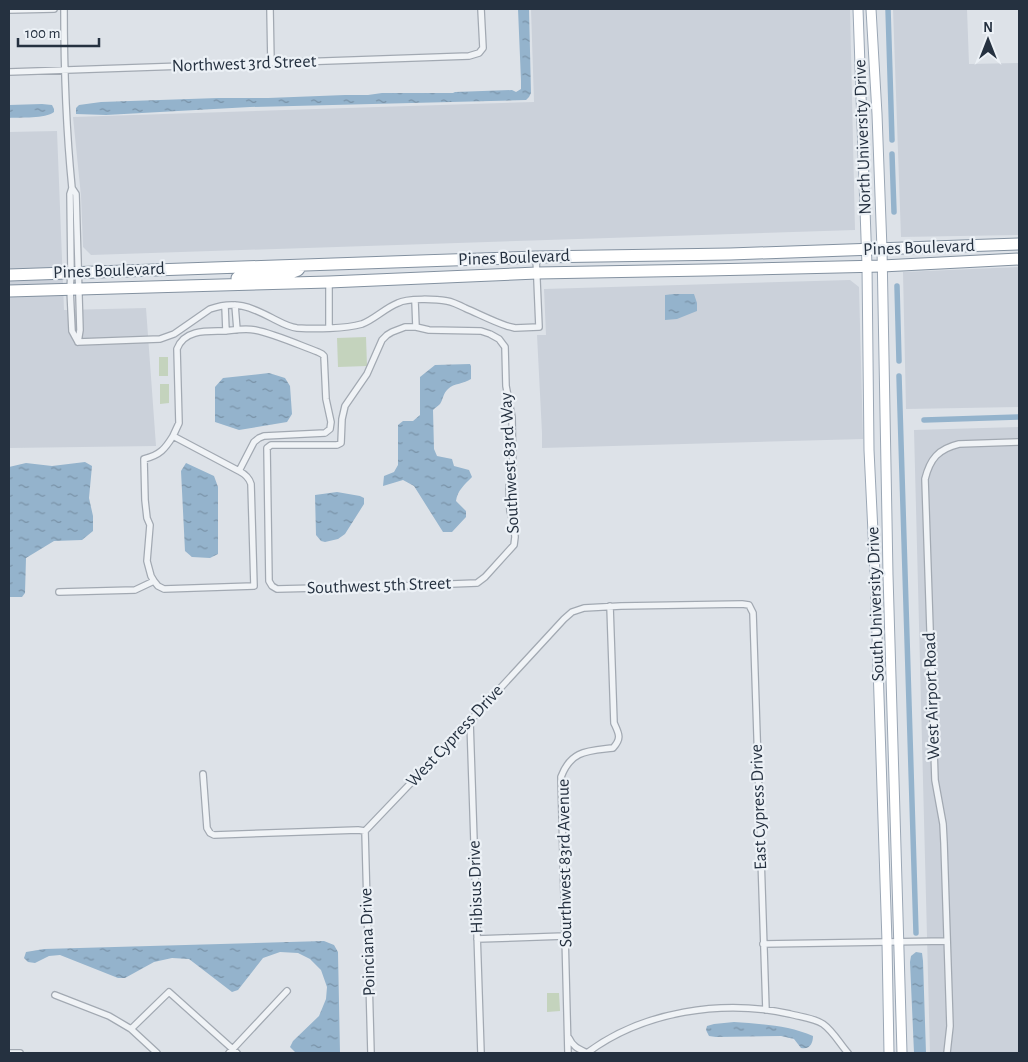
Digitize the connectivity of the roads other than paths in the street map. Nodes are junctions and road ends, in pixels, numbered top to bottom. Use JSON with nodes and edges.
{"nodes":[{"id":1,"x":54,"y":9,"type":"edge"},
{"id":2,"x":64,"y":9,"type":"edge"},
{"id":3,"x":270,"y":9,"type":"edge"},
{"id":4,"x":482,"y":9,"type":"edge"},
{"id":5,"x":858,"y":9,"type":"edge"},
{"id":6,"x":871,"y":9,"type":"edge"},
{"id":7,"x":9,"y":10,"type":"edge"},
{"id":8,"x":271,"y":63,"type":"junction"},
{"id":9,"x":64,"y":70,"type":"junction"},
{"id":10,"x":9,"y":72,"type":"edge"},
{"id":11,"x":1019,"y":244,"type":"edge"},
{"id":12,"x":882,"y":249,"type":"junction"},
{"id":13,"x":866,"y":250,"type":"junction"},
{"id":14,"x":730,"y":254,"type":"junction"},
{"id":15,"x":1019,"y":254,"type":"edge"},
{"id":16,"x":702,"y":255,"type":"junction"},
{"id":17,"x":536,"y":257,"type":"junction"},
{"id":18,"x":1019,"y":259,"type":"edge"},
{"id":19,"x":419,"y":261,"type":"junction"},
{"id":20,"x":995,"y":261,"type":"junction"},
{"id":21,"x":302,"y":265,"type":"junction"},
{"id":22,"x":867,"y":266,"type":"junction"},
{"id":23,"x":882,"y":266,"type":"junction"},
{"id":24,"x":706,"y":270,"type":"junction"},
{"id":25,"x":636,"y":271,"type":"junction"},
{"id":26,"x":537,"y":272,"type":"junction"},
{"id":27,"x":74,"y":273,"type":"junction"},
{"id":28,"x":9,"y":275,"type":"edge"},
{"id":29,"x":329,"y":282,"type":"junction"},
{"id":30,"x":212,"y":285,"type":"junction"},
{"id":31,"x":74,"y":289,"type":"junction"},
{"id":32,"x":9,"y":291,"type":"edge"},
{"id":33,"x":415,"y":300,"type":"junction"},
{"id":34,"x":235,"y":305,"type":"junction"},
{"id":35,"x":225,"y":306,"type":"junction"},
{"id":36,"x":416,"y":327,"type":"junction"},
{"id":37,"x":330,"y":328,"type":"junction"},
{"id":38,"x":236,"y":330,"type":"junction"},
{"id":39,"x":226,"y":331,"type":"junction"},
{"id":40,"x":173,"y":436,"type":"junction"},
{"id":41,"x":1019,"y":442,"type":"edge"},
{"id":42,"x":239,"y":471,"type":"junction"},
{"id":43,"x":485,"y":577,"type":"joint"},
{"id":44,"x":154,"y":581,"type":"junction"},
{"id":45,"x":59,"y":592,"type":"dead end"},
{"id":46,"x":749,"y":605,"type":"joint"},
{"id":47,"x":610,"y":606,"type":"junction"},
{"id":48,"x":470,"y":721,"type":"junction"},
{"id":49,"x":203,"y":774,"type":"dead end"},
{"id":50,"x":365,"y":832,"type":"junction"},
{"id":51,"x":565,"y":936,"type":"junction"},
{"id":52,"x":478,"y":939,"type":"junction"},
{"id":53,"x":900,"y":941,"type":"junction"},
{"id":54,"x":947,"y":941,"type":"junction"},
{"id":55,"x":887,"y":942,"type":"junction"},
{"id":56,"x":763,"y":944,"type":"junction"},
{"id":57,"x":287,"y":992,"type":"dead end"},
{"id":58,"x":55,"y":995,"type":"dead end"},
{"id":59,"x":766,"y":1010,"type":"junction"},
{"id":60,"x":131,"y":1029,"type":"junction"},
{"id":61,"x":568,"y":1036,"type":"junction"},
{"id":62,"x":233,"y":1052,"type":"edge"},
{"id":63,"x":9,"y":1053,"type":"edge"},
{"id":64,"x":20,"y":1053,"type":"edge"},
{"id":65,"x":157,"y":1053,"type":"edge"},
{"id":66,"x":371,"y":1053,"type":"edge"},
{"id":67,"x":481,"y":1053,"type":"edge"},
{"id":68,"x":568,"y":1053,"type":"edge"},
{"id":69,"x":587,"y":1053,"type":"edge"},
{"id":70,"x":848,"y":1053,"type":"edge"},
{"id":71,"x":889,"y":1053,"type":"edge"},
{"id":72,"x":902,"y":1053,"type":"edge"},
{"id":73,"x":947,"y":1053,"type":"edge"}],
"edges":[{"from":1,"to":7,"type":"street"},
{"from":2,"to":9,"type":"street"},
{"from":3,"to":8,"type":"street"},
{"from":4,"to":8,"type":"street","name":"Northwest 3rd Street"},
{"from":5,"to":13,"type":"main road","name":"North University Drive"},
{"from":6,"to":12,"type":"main road","name":"North University Drive"},
{"from":8,"to":9,"type":"street","name":"Northwest 3rd Street"},
{"from":9,"to":10,"type":"street","name":"Northwest 3rd Street"},
{"from":9,"to":27,"type":"street"},
{"from":11,"to":12,"type":"highway","name":"Pines Boulevard"},
{"from":12,"to":13,"type":"highway","name":"Pines Boulevard"},
{"from":12,"to":23,"type":"main road","name":"North University Drive"},
{"from":13,"to":14,"type":"highway","name":"Pines Boulevard"},
{"from":13,"to":22,"type":"main road","name":"North University Drive"},
{"from":14,"to":16,"type":"highway","name":"Pines Boulevard"},
{"from":14,"to":24,"type":"highway"},
{"from":15,"to":20,"type":"highway"},
{"from":16,"to":17,"type":"highway","name":"Pines Boulevard"},
{"from":16,"to":25,"type":"highway"},
{"from":17,"to":19,"type":"highway","name":"Pines Boulevard"},
{"from":17,"to":26,"type":"street"},
{"from":18,"to":20,"type":"highway","name":"Pines Boulevard"},
{"from":19,"to":21,"type":"highway","name":"Pines Boulevard"},
{"from":19,"to":29,"type":"highway"},
{"from":20,"to":23,"type":"highway","name":"Pines Boulevard"},
{"from":21,"to":27,"type":"highway","name":"Pines Boulevard"},
{"from":21,"to":30,"type":"highway"},
{"from":22,"to":23,"type":"highway","name":"Pines Boulevard"},
{"from":22,"to":24,"type":"highway","name":"Pines Boulevard"},
{"from":22,"to":55,"type":"main road","name":"South University Drive"},
{"from":23,"to":53,"type":"main road","name":"South University Drive"},
{"from":24,"to":25,"type":"highway","name":"Pines Boulevard"},
{"from":25,"to":26,"type":"highway","name":"Pines Boulevard"},
{"from":26,"to":29,"type":"highway","name":"Pines Boulevard"},
{"from":26,"to":33,"type":"street"},
{"from":27,"to":28,"type":"highway","name":"Pines Boulevard"},
{"from":27,"to":31,"type":"street"},
{"from":29,"to":30,"type":"highway","name":"Pines Boulevard"},
{"from":29,"to":37,"type":"street"},
{"from":30,"to":31,"type":"highway","name":"Pines Boulevard"},
{"from":31,"to":32,"type":"highway","name":"Pines Boulevard"},
{"from":31,"to":35,"type":"street","name":"Pines Boulevard"},
{"from":33,"to":36,"type":"street"},
{"from":33,"to":37,"type":"street"},
{"from":34,"to":35,"type":"street"},
{"from":34,"to":37,"type":"street"},
{"from":34,"to":38,"type":"street"},
{"from":35,"to":39,"type":"street"},
{"from":36,"to":43,"type":"street","name":"Southwest 83rd Way"},
{"from":36,"to":43,"type":"street","name":"Southwest 5th Street"},
{"from":38,"to":39,"type":"street"},
{"from":38,"to":42,"type":"street"},
{"from":39,"to":40,"type":"street"},
{"from":40,"to":42,"type":"street"},
{"from":40,"to":44,"type":"street"},
{"from":41,"to":54,"type":"street","name":"West Airport Road"},
{"from":42,"to":44,"type":"street"},
{"from":44,"to":45,"type":"street"},
{"from":46,"to":47,"type":"street","name":"West Cypress Drive"},
{"from":46,"to":56,"type":"street","name":"East Cypress Drive"},
{"from":47,"to":48,"type":"street","name":"West Cypress Drive"},
{"from":47,"to":51,"type":"street","name":"Sourthwest 83rd Avenue"},
{"from":48,"to":50,"type":"street","name":"West Cypress Drive"},
{"from":48,"to":52,"type":"street","name":"Hibisus Drive"},
{"from":49,"to":50,"type":"street"},
{"from":50,"to":66,"type":"street","name":"Poinciana Drive"},
{"from":51,"to":52,"type":"street"},
{"from":51,"to":61,"type":"street","name":"Sourthwest 83rd Avenue"},
{"from":52,"to":67,"type":"street","name":"Hibisus Drive"},
{"from":53,"to":54,"type":"street"},
{"from":53,"to":55,"type":"street"},
{"from":53,"to":72,"type":"main road","name":"South University Drive"},
{"from":54,"to":73,"type":"street","name":"West Airport Road"},
{"from":55,"to":56,"type":"street"},
{"from":55,"to":71,"type":"main road","name":"South University Drive"},
{"from":56,"to":59,"type":"street","name":"East Cypress Drive"},
{"from":57,"to":62,"type":"street"},
{"from":58,"to":60,"type":"street"},
{"from":59,"to":69,"type":"street"},
{"from":59,"to":70,"type":"street"},
{"from":60,"to":62,"type":"street"},
{"from":60,"to":65,"type":"street"},
{"from":61,"to":68,"type":"street","name":"Sourthwest 83rd Avenue"},
{"from":61,"to":69,"type":"street"},
{"from":63,"to":64,"type":"street"}]}
